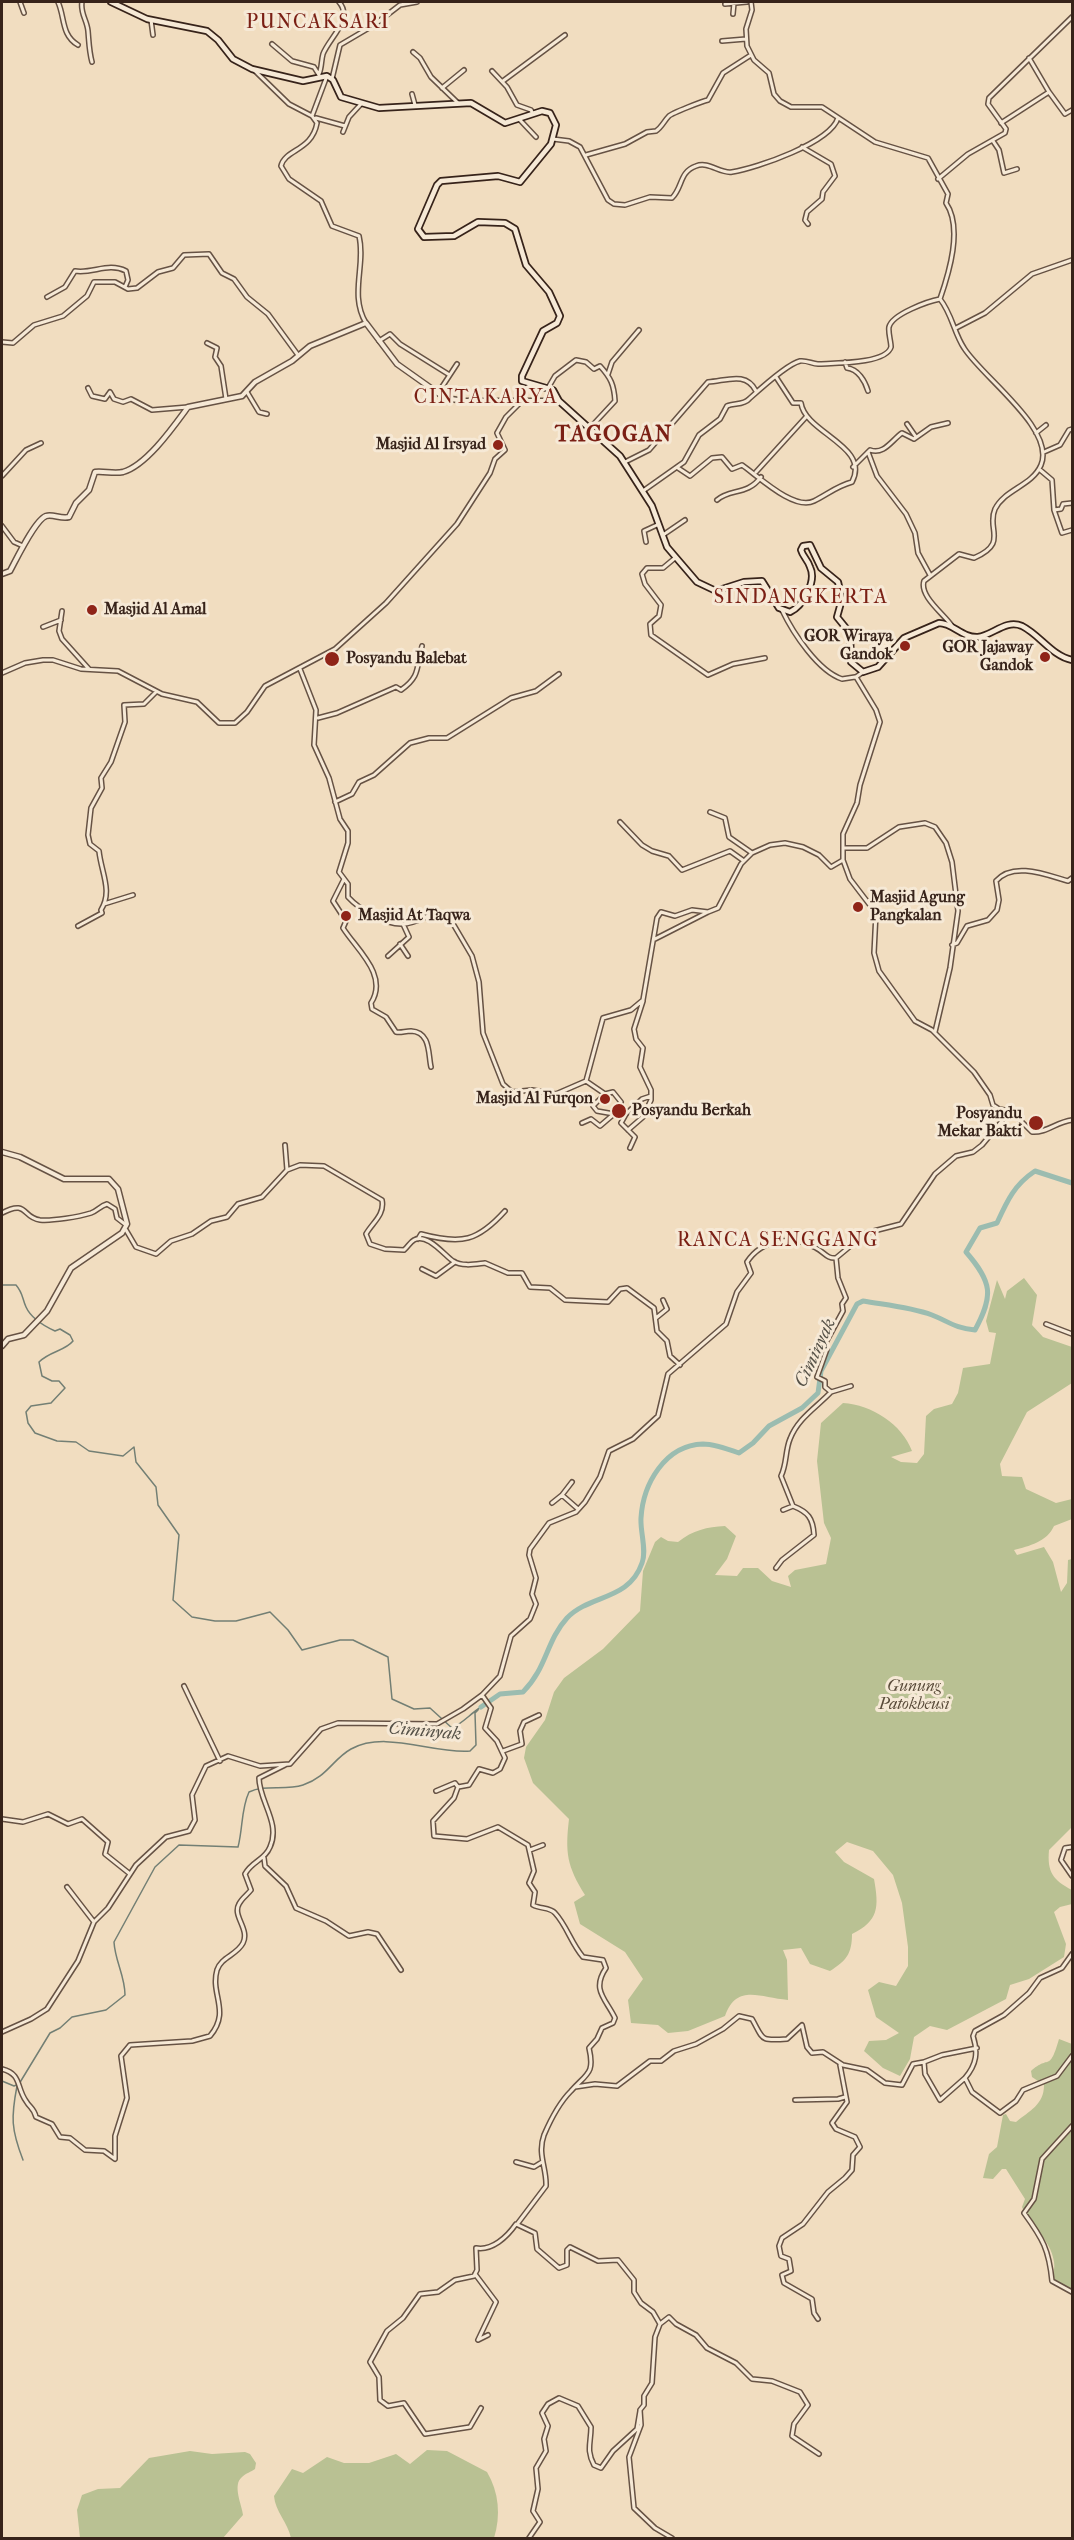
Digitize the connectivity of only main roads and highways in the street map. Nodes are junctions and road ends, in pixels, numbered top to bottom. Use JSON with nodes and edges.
{"nodes":[{"id":1,"x":111,"y":2,"type":"edge"},
{"id":2,"x":1072,"y":660,"type":"edge"}],
"edges":[{"from":1,"to":2,"type":"main road"}]}
